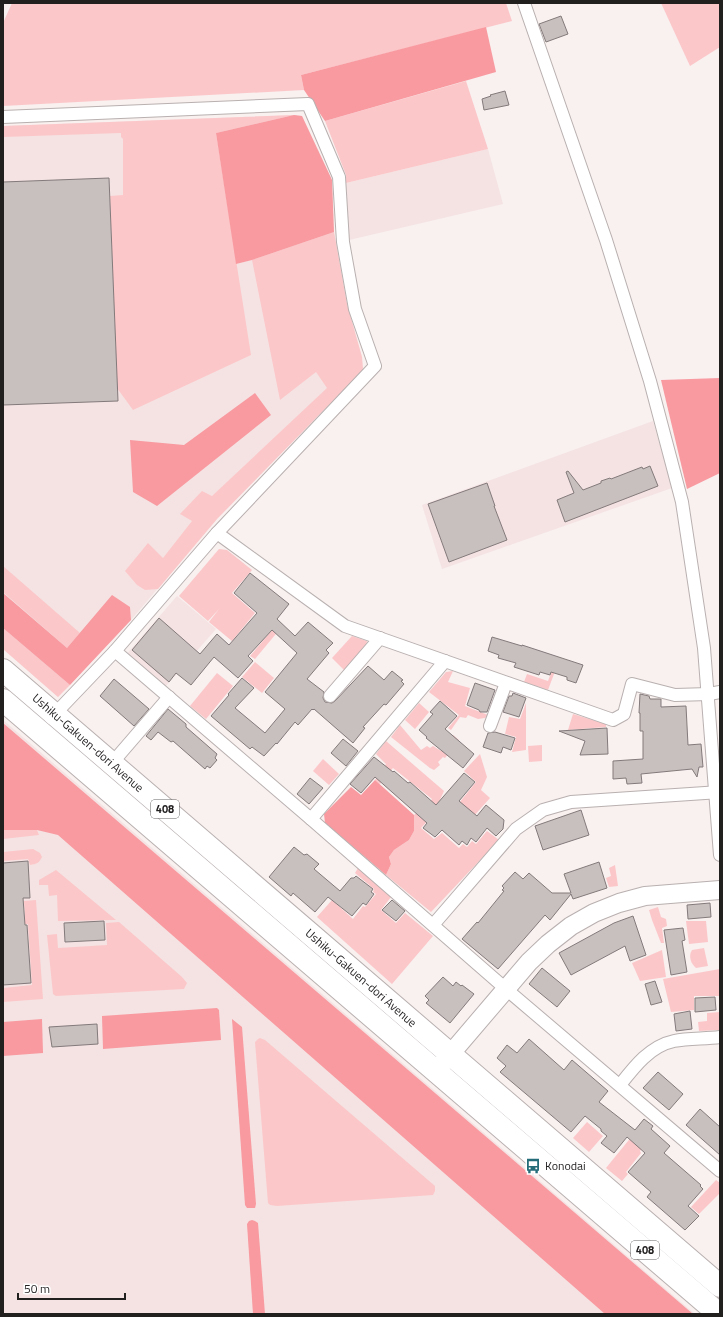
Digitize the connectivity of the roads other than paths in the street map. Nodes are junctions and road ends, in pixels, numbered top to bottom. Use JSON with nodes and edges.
{"nodes":[{"id":1,"x":524,"y":3,"type":"edge"},
{"id":2,"x":3,"y":118,"type":"edge"},
{"id":3,"x":217,"y":533,"type":"junction"},
{"id":4,"x":380,"y":638,"type":"junction"},
{"id":5,"x":115,"y":651,"type":"junction"},
{"id":6,"x":445,"y":661,"type":"junction"},
{"id":7,"x":3,"y":670,"type":"edge"},
{"id":8,"x":506,"y":683,"type":"junction"},
{"id":9,"x":714,"y":693,"type":"edge"},
{"id":10,"x":330,"y":696,"type":"dead end"},
{"id":11,"x":169,"y":697,"type":"junction"},
{"id":12,"x":3,"y":700,"type":"edge"},
{"id":13,"x":55,"y":714,"type":"junction"},
{"id":14,"x":490,"y":726,"type":"dead end"},
{"id":15,"x":39,"y":731,"type":"junction"},
{"id":16,"x":119,"y":755,"type":"dead end"},
{"id":17,"x":718,"y":792,"type":"edge"},
{"id":18,"x":311,"y":819,"type":"junction"},
{"id":19,"x":720,"y":855,"type":"edge"},
{"id":20,"x":720,"y":890,"type":"edge"},
{"id":21,"x":433,"y":924,"type":"junction"},
{"id":22,"x":506,"y":989,"type":"junction"},
{"id":23,"x":720,"y":1037,"type":"edge"},
{"id":24,"x":450,"y":1054,"type":"junction"},
{"id":25,"x":436,"y":1071,"type":"junction"},
{"id":26,"x":620,"y":1085,"type":"junction"},
{"id":27,"x":720,"y":1171,"type":"edge"},
{"id":28,"x":720,"y":1286,"type":"edge"},
{"id":29,"x":719,"y":1314,"type":"edge"}],
"edges":[{"from":1,"to":9,"type":"street"},
{"from":2,"to":3,"type":"street"},
{"from":3,"to":4,"type":"street"},
{"from":3,"to":5,"type":"street"},
{"from":4,"to":6,"type":"street"},
{"from":4,"to":10,"type":"street"},
{"from":5,"to":11,"type":"street"},
{"from":5,"to":13,"type":"street"},
{"from":6,"to":8,"type":"street"},
{"from":6,"to":18,"type":"street"},
{"from":7,"to":13,"type":"highway","name":"Ushiku-Gakuen-dori Avenue","number":"408"},
{"from":8,"to":9,"type":"street"},
{"from":8,"to":14,"type":"street"},
{"from":9,"to":17,"type":"street"},
{"from":11,"to":16,"type":"street"},
{"from":11,"to":18,"type":"street"},
{"from":12,"to":15,"type":"highway","name":"Ushiku-Gakuen-dori Avenue","number":"408"},
{"from":13,"to":15,"type":"street"},
{"from":13,"to":24,"type":"highway","name":"Ushiku-Gakuen-dori Avenue","number":"408"},
{"from":15,"to":25,"type":"highway","name":"Ushiku-Gakuen-dori Avenue","number":"408"},
{"from":17,"to":19,"type":"street"},
{"from":17,"to":21,"type":"street"},
{"from":18,"to":21,"type":"street"},
{"from":20,"to":22,"type":"street"},
{"from":21,"to":22,"type":"street"},
{"from":22,"to":24,"type":"street"},
{"from":22,"to":26,"type":"street"},
{"from":23,"to":26,"type":"street"},
{"from":24,"to":25,"type":"street"},
{"from":24,"to":28,"type":"highway","name":"Ushiku-Gakuen-dori Avenue","number":"408"},
{"from":25,"to":29,"type":"highway","name":"Ushiku-Gakuen-dori Avenue","number":"408"},
{"from":26,"to":27,"type":"street"}]}
